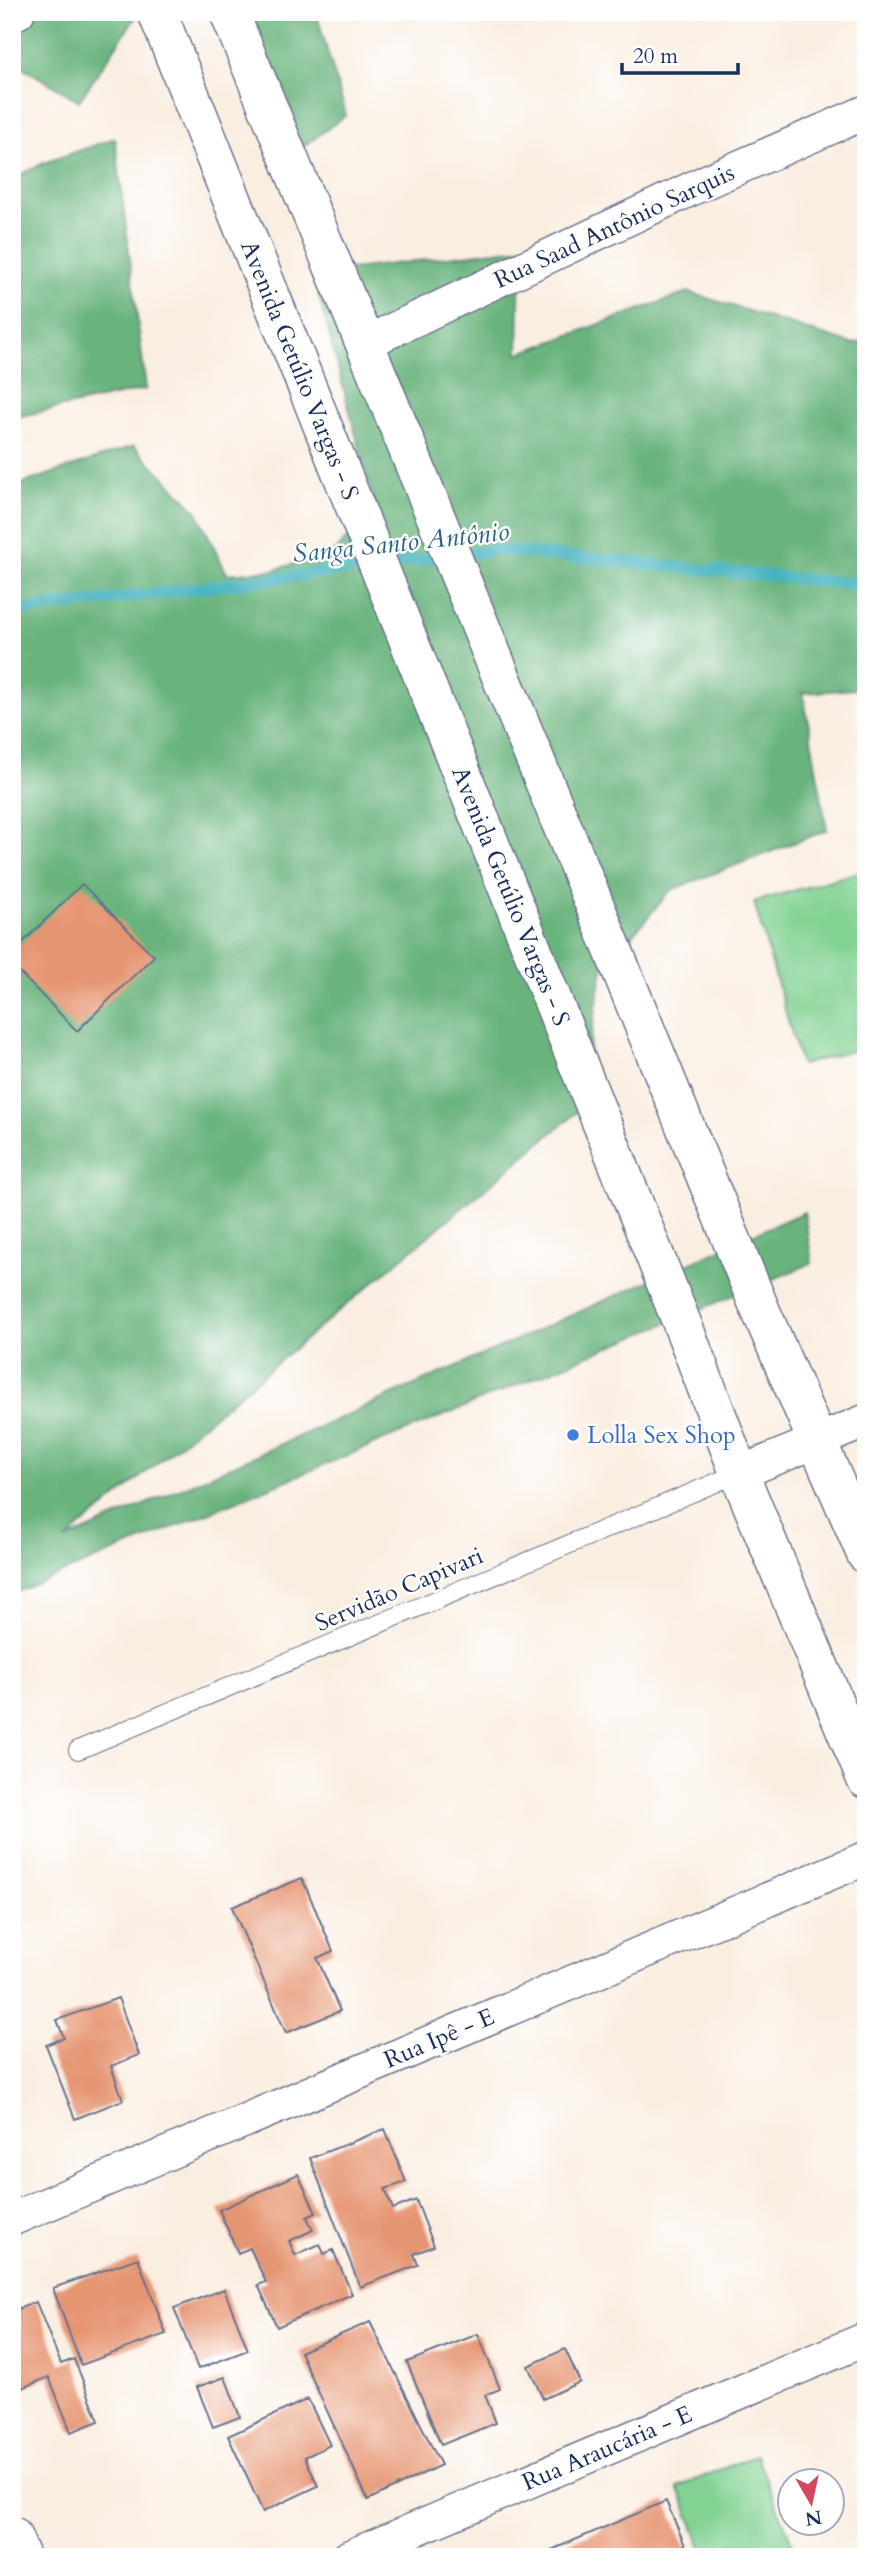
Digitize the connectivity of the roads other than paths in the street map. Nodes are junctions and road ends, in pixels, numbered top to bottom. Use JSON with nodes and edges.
{"nodes":[{"id":1,"x":18,"y":12,"type":"edge"},
{"id":2,"x":157,"y":12,"type":"edge"},
{"id":3,"x":229,"y":12,"type":"edge"},
{"id":4,"x":12,"y":15,"type":"edge"},
{"id":5,"x":866,"y":112,"type":"edge"},
{"id":6,"x":365,"y":343,"type":"junction"},
{"id":7,"x":866,"y":1421,"type":"edge"},
{"id":8,"x":817,"y":1441,"type":"junction"},
{"id":9,"x":739,"y":1473,"type":"junction"},
{"id":10,"x":866,"y":1554,"type":"edge"},
{"id":11,"x":78,"y":1750,"type":"dead end"},
{"id":12,"x":866,"y":1780,"type":"edge"},
{"id":13,"x":866,"y":1858,"type":"edge"},
{"id":14,"x":12,"y":2219,"type":"edge"},
{"id":15,"x":866,"y":2339,"type":"edge"},
{"id":16,"x":12,"y":2536,"type":"edge"},
{"id":17,"x":21,"y":2557,"type":"edge"},
{"id":18,"x":349,"y":2557,"type":"edge"}],
"edges":[{"from":1,"to":4,"type":"street"},
{"from":2,"to":9,"type":"street","name":"Avenida Getúlio Vargas - S"},
{"from":3,"to":6,"type":"street"},
{"from":5,"to":6,"type":"street","name":"Rua Saad Antônio Sarquis"},
{"from":6,"to":8,"type":"street"},
{"from":7,"to":8,"type":"street"},
{"from":8,"to":9,"type":"street"},
{"from":8,"to":10,"type":"street"},
{"from":9,"to":11,"type":"lane","name":"Servidão Capivari"},
{"from":9,"to":12,"type":"street","name":"Avenida Getúlio Vargas - S"},
{"from":13,"to":14,"type":"street","name":"Rua Ipê - E"},
{"from":15,"to":18,"type":"street","name":"Rua Araucária - E"},
{"from":16,"to":17,"type":"street"}]}
